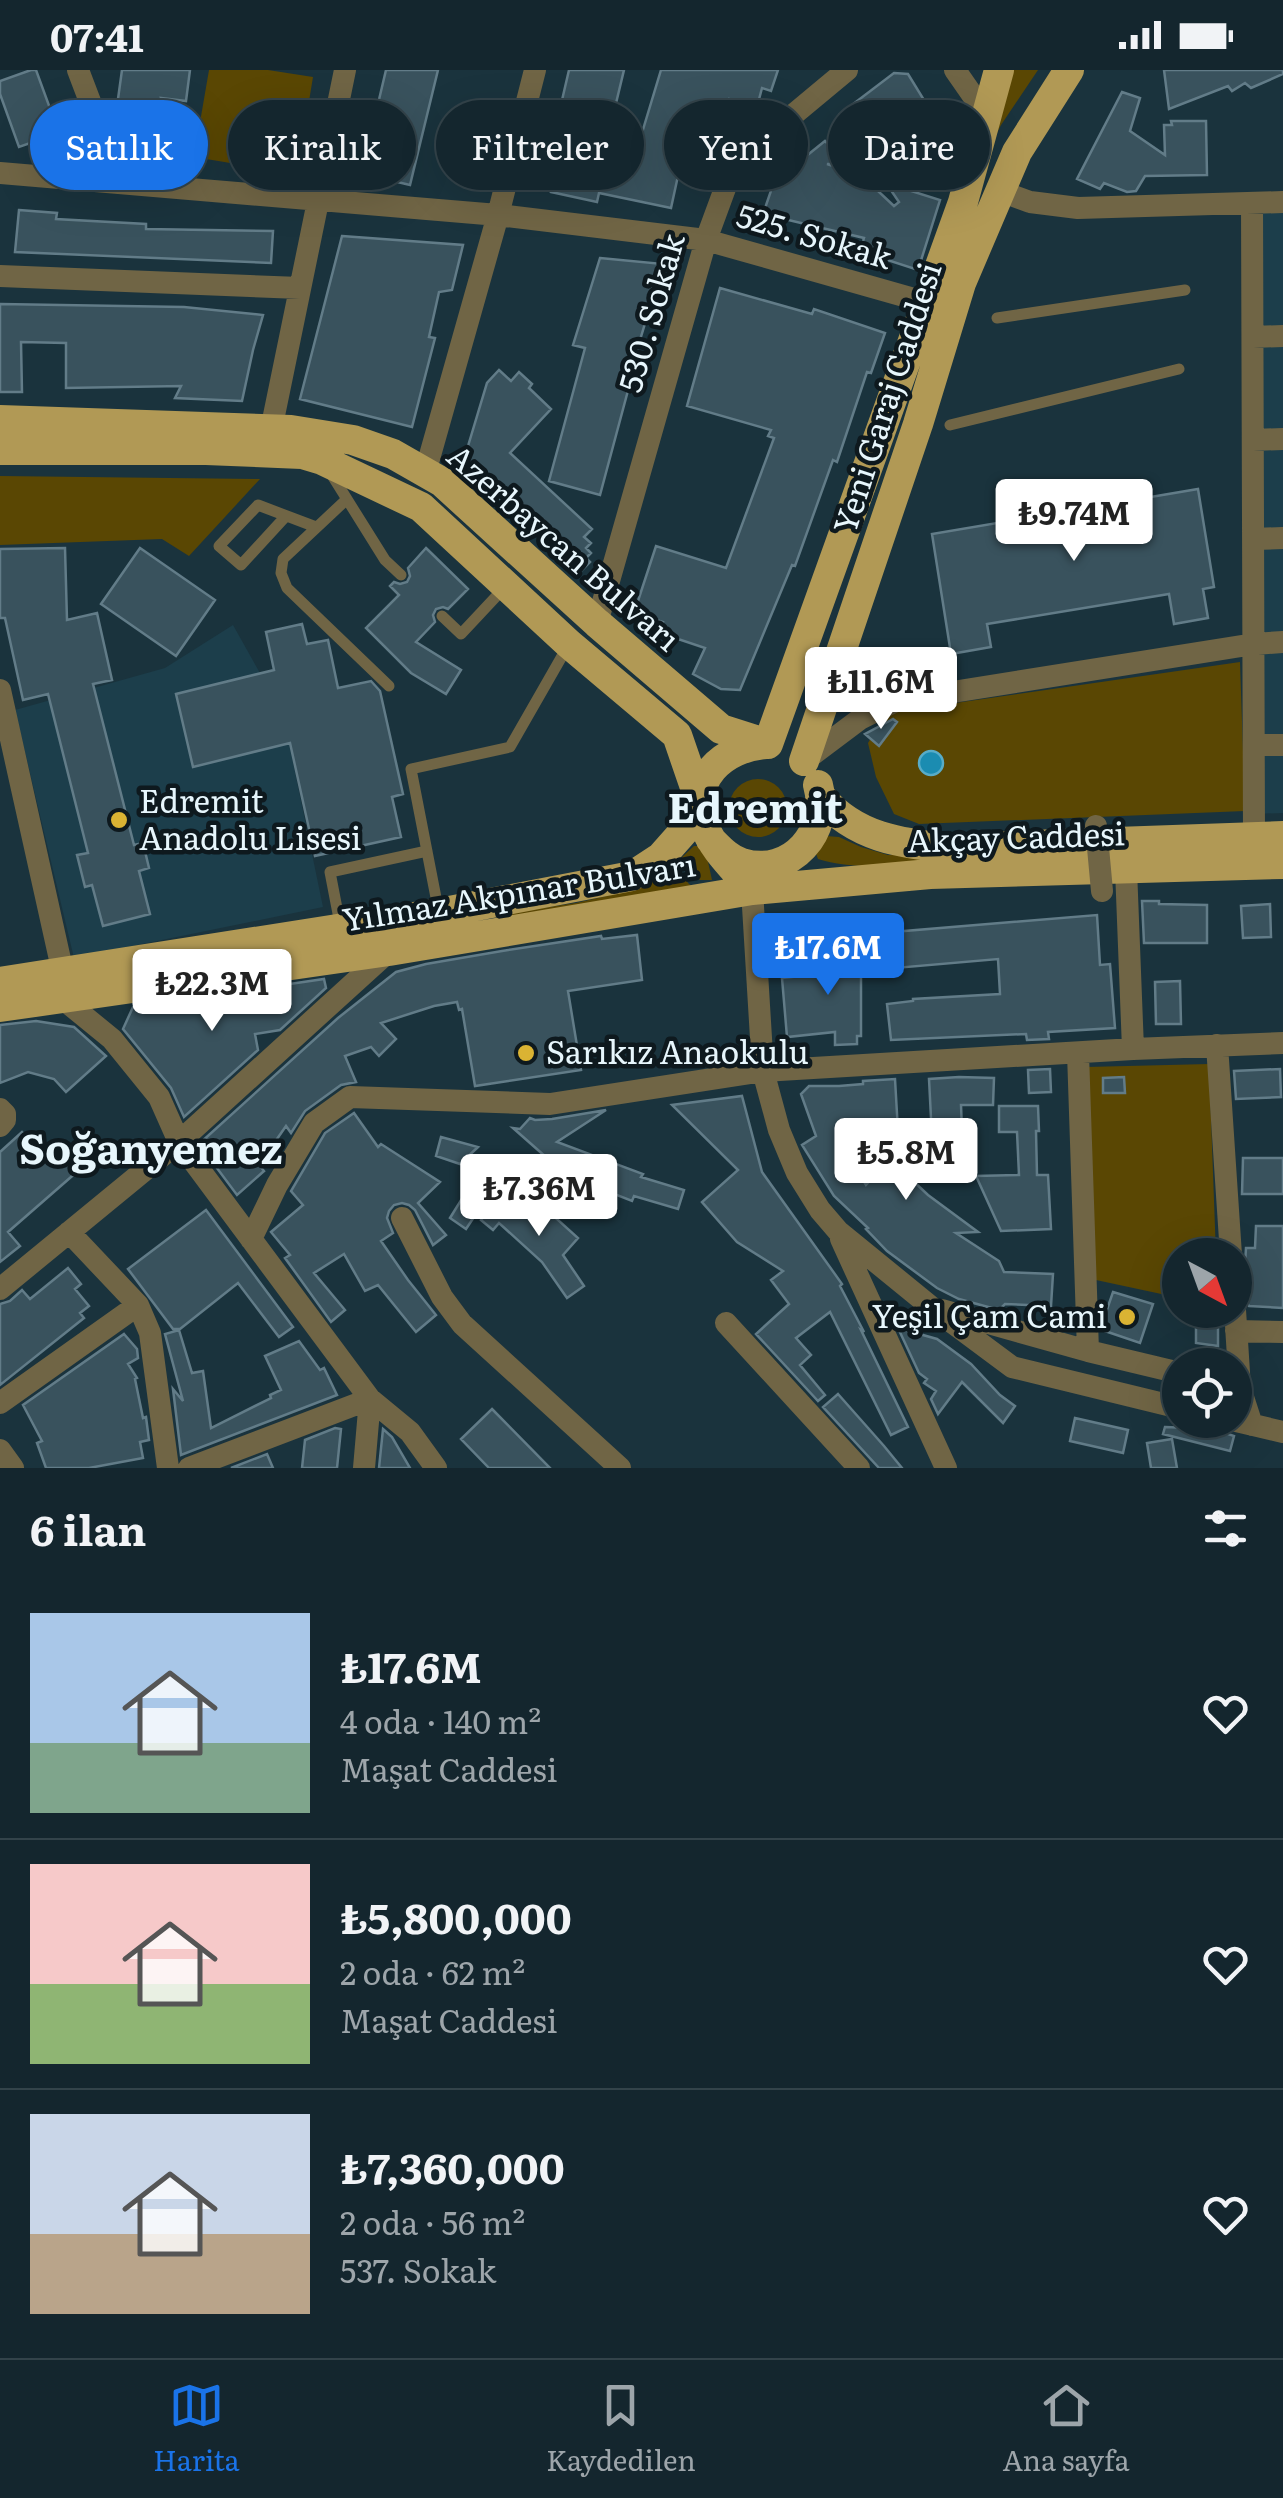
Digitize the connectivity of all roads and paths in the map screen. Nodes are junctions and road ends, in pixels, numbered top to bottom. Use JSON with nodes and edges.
{"nodes":[{"id":1,"x":78,"y":70,"type":"edge"},
{"id":2,"x":345,"y":70,"type":"edge"},
{"id":3,"x":535,"y":70,"type":"edge"},
{"id":4,"x":848,"y":70,"type":"edge"},
{"id":5,"x":955,"y":70,"type":"edge"},
{"id":6,"x":1070,"y":70,"type":"edge"},
{"id":7,"x":998,"y":71,"type":"edge"},
{"id":8,"x":90,"y":100,"type":"edge"},
{"id":9,"x":976,"y":100,"type":"edge"},
{"id":10,"x":990,"y":104,"type":"edge"},
{"id":11,"x":0,"y":173,"type":"edge"},
{"id":12,"x":30,"y":175,"type":"edge"},
{"id":13,"x":208,"y":190,"type":"edge"},
{"id":14,"x":966,"y":190,"type":"edge"},
{"id":15,"x":1000,"y":191,"type":"junction"},
{"id":16,"x":318,"y":199,"type":"junction"},
{"id":17,"x":1283,"y":202,"type":"edge"},
{"id":18,"x":1252,"y":204,"type":"junction"},
{"id":19,"x":498,"y":215,"type":"junction"},
{"id":20,"x":706,"y":240,"type":"junction"},
{"id":21,"x":0,"y":276,"type":"edge"},
{"id":22,"x":300,"y":288,"type":"junction"},
{"id":23,"x":1185,"y":290,"type":"dead end"},
{"id":24,"x":940,"y":306,"type":"junction"},
{"id":25,"x":997,"y":318,"type":"dead end"},
{"id":26,"x":1283,"y":336,"type":"edge"},
{"id":27,"x":1253,"y":337,"type":"junction"},
{"id":28,"x":1179,"y":369,"type":"dead end"},
{"id":29,"x":918,"y":374,"type":"junction"},
{"id":30,"x":0,"y":420,"type":"edge"},
{"id":31,"x":950,"y":424,"type":"dead end"},
{"id":32,"x":271,"y":430,"type":"junction"},
{"id":33,"x":1283,"y":439,"type":"edge"},
{"id":34,"x":1254,"y":440,"type":"junction"},
{"id":35,"x":0,"y":450,"type":"edge"},
{"id":36,"x":322,"y":460,"type":"junction"},
{"id":37,"x":425,"y":472,"type":"junction"},
{"id":38,"x":347,"y":499,"type":"junction"},
{"id":39,"x":286,"y":516,"type":"junction"},
{"id":40,"x":316,"y":527,"type":"junction"},
{"id":41,"x":1254,"y":538,"type":"junction"},
{"id":42,"x":1283,"y":538,"type":"edge"},
{"id":43,"x":401,"y":575,"type":"dead end"},
{"id":44,"x":508,"y":585,"type":"junction"},
{"id":45,"x":442,"y":616,"type":"dead end"},
{"id":46,"x":597,"y":623,"type":"junction"},
{"id":47,"x":1283,"y":642,"type":"edge"},
{"id":48,"x":568,"y":644,"type":"junction"},
{"id":49,"x":1254,"y":644,"type":"junction"},
{"id":50,"x":389,"y":686,"type":"dead end"},
{"id":51,"x":0,"y":690,"type":"edge"},
{"id":52,"x":768,"y":744,"type":"junction"},
{"id":53,"x":1254,"y":745,"type":"junction"},
{"id":54,"x":1283,"y":745,"type":"edge"},
{"id":55,"x":804,"y":762,"type":"junction"},
{"id":56,"x":822,"y":798,"type":"junction"},
{"id":57,"x":700,"y":802,"type":"junction"},
{"id":58,"x":1096,"y":826,"type":"dead end"},
{"id":59,"x":1269,"y":836,"type":"edge"},
{"id":60,"x":711,"y":840,"type":"junction"},
{"id":61,"x":427,"y":851,"type":"junction"},
{"id":62,"x":799,"y":852,"type":"junction"},
{"id":63,"x":1283,"y":864,"type":"edge"},
{"id":64,"x":1126,"y":869,"type":"junction"},
{"id":65,"x":752,"y":890,"type":"junction"},
{"id":66,"x":1102,"y":891,"type":"dead end"},
{"id":67,"x":439,"y":913,"type":"junction"},
{"id":68,"x":341,"y":929,"type":"junction"},
{"id":69,"x":390,"y":950,"type":"junction"},
{"id":70,"x":0,"y":982,"type":"edge"},
{"id":71,"x":63,"y":986,"type":"junction"},
{"id":72,"x":0,"y":1007,"type":"edge"},
{"id":73,"x":1283,"y":1043,"type":"edge"},
{"id":74,"x":1217,"y":1045,"type":"junction"},
{"id":75,"x":1133,"y":1049,"type":"junction"},
{"id":76,"x":1078,"y":1053,"type":"junction"},
{"id":77,"x":763,"y":1071,"type":"junction"},
{"id":78,"x":180,"y":1142,"type":"junction"},
{"id":79,"x":402,"y":1218,"type":"dead end"},
{"id":80,"x":838,"y":1231,"type":"junction"},
{"id":81,"x":70,"y":1232,"type":"junction"},
{"id":82,"x":1230,"y":1238,"type":"edge"},
{"id":83,"x":252,"y":1239,"type":"junction"},
{"id":84,"x":0,"y":1289,"type":"edge"},
{"id":85,"x":138,"y":1305,"type":"junction"},
{"id":86,"x":930,"y":1306,"type":"junction"},
{"id":87,"x":726,"y":1323,"type":"dead end"},
{"id":88,"x":1252,"y":1324,"type":"edge"},
{"id":89,"x":1283,"y":1332,"type":"edge"},
{"id":90,"x":1088,"y":1350,"type":"junction"},
{"id":91,"x":1162,"y":1368,"type":"edge"},
{"id":92,"x":370,"y":1399,"type":"junction"},
{"id":93,"x":0,"y":1404,"type":"edge"},
{"id":94,"x":1162,"y":1404,"type":"edge"},
{"id":95,"x":1252,"y":1424,"type":"edge"},
{"id":96,"x":1283,"y":1432,"type":"edge"},
{"id":97,"x":0,"y":1450,"type":"edge"},
{"id":98,"x":14,"y":1468,"type":"edge"},
{"id":99,"x":168,"y":1468,"type":"edge"},
{"id":100,"x":189,"y":1468,"type":"edge"},
{"id":101,"x":364,"y":1468,"type":"edge"},
{"id":102,"x":436,"y":1468,"type":"edge"},
{"id":103,"x":620,"y":1468,"type":"edge"},
{"id":104,"x":859,"y":1468,"type":"edge"},
{"id":105,"x":946,"y":1468,"type":"edge"}],
"edges":[{"from":1,"to":8,"type":"street"},
{"from":2,"to":16,"type":"street"},
{"from":3,"to":19,"type":"street"},
{"from":4,"to":20,"type":"street","name":"530. Sokak"},
{"from":5,"to":9,"type":"street"},
{"from":6,"to":15,"type":"main road","name":"Yeni Garaj Caddesi"},
{"from":7,"to":10,"type":"main road","name":"Yeni Garaj Caddesi"},
{"from":11,"to":12,"type":"street","name":"525. Sokak"},
{"from":13,"to":16,"type":"street","name":"525. Sokak"},
{"from":14,"to":24,"type":"main road","name":"Yeni Garaj Caddesi"},
{"from":15,"to":18,"type":"street"},
{"from":15,"to":24,"type":"main road","name":"Yeni Garaj Caddesi"},
{"from":16,"to":19,"type":"street","name":"525. Sokak"},
{"from":16,"to":22,"type":"street"},
{"from":17,"to":18,"type":"street"},
{"from":18,"to":27,"type":"street"},
{"from":19,"to":20,"type":"street","name":"525. Sokak"},
{"from":19,"to":37,"type":"street"},
{"from":20,"to":24,"type":"street","name":"525. Sokak"},
{"from":20,"to":46,"type":"street","name":"530. Sokak"},
{"from":21,"to":22,"type":"street"},
{"from":22,"to":32,"type":"street"},
{"from":23,"to":25,"type":"lane"},
{"from":24,"to":29,"type":"main road","name":"Yeni Garaj Caddesi"},
{"from":26,"to":27,"type":"street"},
{"from":27,"to":34,"type":"street"},
{"from":28,"to":31,"type":"lane"},
{"from":29,"to":52,"type":"main road","name":"Yeni Garaj Caddesi"},
{"from":29,"to":55,"type":"main road","name":"Yeni Garaj Caddesi"},
{"from":30,"to":32,"type":"main road","name":"Azerbaycan Bulvarı"},
{"from":32,"to":37,"type":"main road","name":"Azerbaycan Bulvarı"},
{"from":33,"to":34,"type":"street"},
{"from":34,"to":41,"type":"street"},
{"from":35,"to":36,"type":"main road","name":"Azerbaycan Bulvarı"},
{"from":36,"to":38,"type":"lane"},
{"from":36,"to":44,"type":"main road","name":"Azerbaycan Bulvarı"},
{"from":37,"to":46,"type":"main road","name":"Azerbaycan Bulvarı"},
{"from":38,"to":40,"type":"lane"},
{"from":38,"to":43,"type":"lane"},
{"from":39,"to":39,"type":"lane"},
{"from":39,"to":40,"type":"lane"},
{"from":40,"to":50,"type":"lane"},
{"from":41,"to":42,"type":"street"},
{"from":41,"to":49,"type":"street"},
{"from":44,"to":45,"type":"lane"},
{"from":44,"to":48,"type":"main road","name":"Azerbaycan Bulvarı"},
{"from":46,"to":52,"type":"main road","name":"Azerbaycan Bulvarı"},
{"from":47,"to":49,"type":"street"},
{"from":48,"to":57,"type":"main road","name":"Azerbaycan Bulvarı"},
{"from":48,"to":61,"type":"lane"},
{"from":49,"to":53,"type":"street"},
{"from":49,"to":55,"type":"street"},
{"from":51,"to":71,"type":"street"},
{"from":52,"to":55,"type":"main road"},
{"from":52,"to":57,"type":"main road"},
{"from":53,"to":54,"type":"street"},
{"from":53,"to":59,"type":"street"},
{"from":55,"to":56,"type":"main road"},
{"from":56,"to":59,"type":"main road","name":"Akçay Caddesi"},
{"from":56,"to":62,"type":"main road"},
{"from":57,"to":60,"type":"main road"},
{"from":57,"to":67,"type":"main road","name":"Yılmaz Akpınar Bulvarı"},
{"from":58,"to":66,"type":"street","bridge":true},
{"from":60,"to":62,"type":"main road"},
{"from":60,"to":65,"type":"main road"},
{"from":61,"to":67,"type":"lane"},
{"from":61,"to":68,"type":"lane"},
{"from":62,"to":65,"type":"main road"},
{"from":63,"to":64,"type":"main road","name":"Akçay Caddesi"},
{"from":64,"to":65,"type":"main road","name":"Akçay Caddesi"},
{"from":64,"to":75,"type":"street"},
{"from":65,"to":69,"type":"main road","name":"Yılmaz Akpınar Bulvarı"},
{"from":65,"to":77,"type":"street"},
{"from":67,"to":68,"type":"main road","name":"Yılmaz Akpınar Bulvarı"},
{"from":68,"to":71,"type":"main road","name":"Yılmaz Akpınar Bulvarı"},
{"from":69,"to":71,"type":"main road","name":"Yılmaz Akpınar Bulvarı"},
{"from":69,"to":78,"type":"street"},
{"from":70,"to":71,"type":"main road","name":"Yılmaz Akpınar Bulvarı"},
{"from":71,"to":72,"type":"main road","name":"Yılmaz Akpınar Bulvarı"},
{"from":71,"to":78,"type":"street"},
{"from":73,"to":74,"type":"street"},
{"from":74,"to":75,"type":"street"},
{"from":74,"to":82,"type":"street"},
{"from":75,"to":76,"type":"street"},
{"from":76,"to":77,"type":"street"},
{"from":76,"to":90,"type":"street"},
{"from":77,"to":80,"type":"street"},
{"from":77,"to":83,"type":"street"},
{"from":78,"to":81,"type":"street"},
{"from":78,"to":83,"type":"street"},
{"from":79,"to":103,"type":"street"},
{"from":80,"to":86,"type":"street"},
{"from":80,"to":105,"type":"street"},
{"from":81,"to":84,"type":"street"},
{"from":81,"to":85,"type":"street"},
{"from":83,"to":92,"type":"street"},
{"from":85,"to":93,"type":"street"},
{"from":85,"to":99,"type":"street"},
{"from":86,"to":90,"type":"street"},
{"from":86,"to":94,"type":"street"},
{"from":87,"to":104,"type":"street"},
{"from":88,"to":89,"type":"street"},
{"from":90,"to":91,"type":"street"},
{"from":92,"to":100,"type":"street"},
{"from":92,"to":101,"type":"street"},
{"from":92,"to":102,"type":"street"},
{"from":95,"to":96,"type":"street"},
{"from":97,"to":98,"type":"street"}]}
